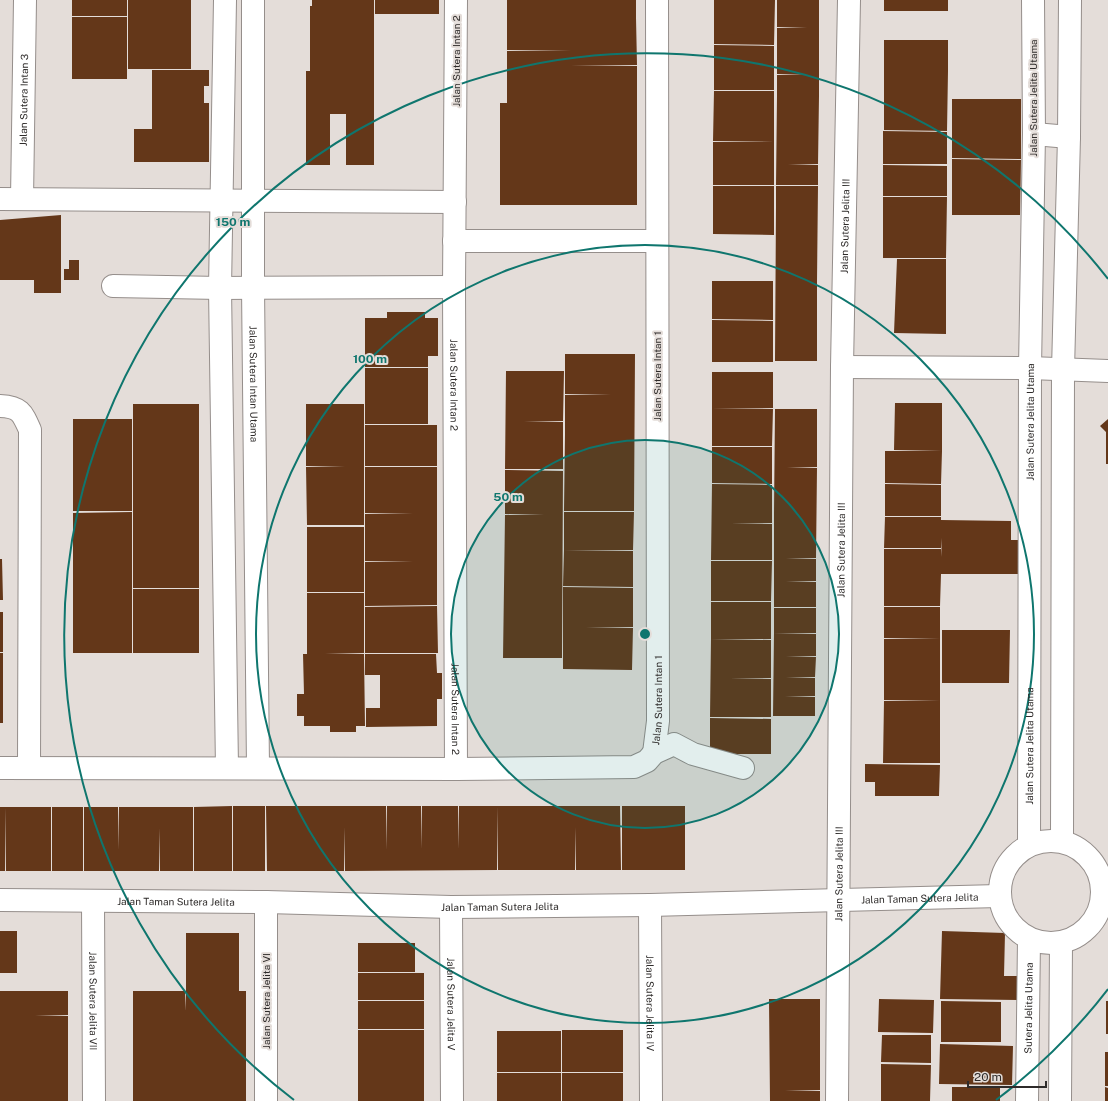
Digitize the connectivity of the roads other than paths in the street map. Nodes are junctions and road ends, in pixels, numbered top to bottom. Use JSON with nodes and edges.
{"nodes":[{"id":1,"x":25,"y":0,"type":"edge"},
{"id":2,"x":225,"y":0,"type":"edge"},
{"id":3,"x":253,"y":0,"type":"edge"},
{"id":4,"x":456,"y":0,"type":"edge"},
{"id":5,"x":657,"y":0,"type":"edge"},
{"id":6,"x":849,"y":0,"type":"edge"},
{"id":7,"x":1033,"y":0,"type":"edge"},
{"id":8,"x":1070,"y":0,"type":"edge"},
{"id":9,"x":1034,"y":134,"type":"junction"},
{"id":10,"x":1069,"y":137,"type":"junction"},
{"id":11,"x":0,"y":199,"type":"edge"},
{"id":12,"x":22,"y":199,"type":"junction"},
{"id":13,"x":221,"y":200,"type":"junction"},
{"id":14,"x":253,"y":201,"type":"junction"},
{"id":15,"x":455,"y":202,"type":"junction"},
{"id":16,"x":454,"y":241,"type":"junction"},
{"id":17,"x":656,"y":241,"type":"junction"},
{"id":18,"x":113,"y":286,"type":"dead end"},
{"id":19,"x":253,"y":287,"type":"junction"},
{"id":20,"x":454,"y":287,"type":"junction"},
{"id":21,"x":220,"y":288,"type":"junction"},
{"id":22,"x":842,"y":368,"type":"junction"},
{"id":23,"x":1030,"y":368,"type":"junction"},
{"id":24,"x":1063,"y":370,"type":"junction"},
{"id":25,"x":1108,"y":371,"type":"edge"},
{"id":26,"x":0,"y":406,"type":"edge"},
{"id":27,"x":654,"y":753,"type":"junction"},
{"id":28,"x":0,"y":768,"type":"edge"},
{"id":29,"x":29,"y":768,"type":"junction"},
{"id":30,"x":227,"y":768,"type":"junction"},
{"id":31,"x":258,"y":768,"type":"junction"},
{"id":32,"x":743,"y":768,"type":"dead end"},
{"id":33,"x":456,"y":769,"type":"junction"},
{"id":34,"x":1062,"y":841,"type":"junction"},
{"id":35,"x":1029,"y":845,"type":"junction"},
{"id":36,"x":1105,"y":895,"type":"edge"},
{"id":37,"x":999,"y":896,"type":"junction"},
{"id":38,"x":0,"y":900,"type":"edge"},
{"id":39,"x":838,"y":901,"type":"junction"},
{"id":40,"x":93,"y":902,"type":"junction"},
{"id":41,"x":266,"y":902,"type":"junction"},
{"id":42,"x":650,"y":905,"type":"junction"},
{"id":43,"x":451,"y":907,"type":"junction"},
{"id":44,"x":1029,"y":939,"type":"junction"},
{"id":45,"x":1061,"y":943,"type":"junction"},
{"id":46,"x":94,"y":1101,"type":"edge"},
{"id":47,"x":266,"y":1101,"type":"edge"},
{"id":48,"x":452,"y":1101,"type":"edge"},
{"id":49,"x":651,"y":1101,"type":"edge"},
{"id":50,"x":837,"y":1101,"type":"edge"},
{"id":51,"x":1026,"y":1101,"type":"edge"},
{"id":52,"x":1060,"y":1101,"type":"edge"}],
"edges":[{"from":1,"to":12,"type":"street","name":"Jalan Sutera Intan 3"},
{"from":2,"to":13,"type":"street"},
{"from":3,"to":14,"type":"street","name":"Jalan Sutera Intan Utama"},
{"from":4,"to":15,"type":"street","name":"Jalan Sutera Intan 2"},
{"from":5,"to":17,"type":"street","name":"Jalan Sutera Intan 1"},
{"from":6,"to":22,"type":"street","name":"Jalan Sutera Jelita III"},
{"from":7,"to":9,"type":"street","name":"Jalan Sutera Jelita Utama"},
{"from":8,"to":10,"type":"street"},
{"from":9,"to":10,"type":"street"},
{"from":9,"to":23,"type":"street","name":"Jalan Sutera Jelita Utama"},
{"from":10,"to":24,"type":"street"},
{"from":11,"to":12,"type":"street"},
{"from":12,"to":13,"type":"street"},
{"from":13,"to":14,"type":"street"},
{"from":13,"to":21,"type":"street"},
{"from":14,"to":15,"type":"street"},
{"from":14,"to":19,"type":"street","name":"Jalan Sutera Intan Utama"},
{"from":15,"to":16,"type":"street","name":"Jalan Sutera Intan 2"},
{"from":16,"to":17,"type":"street"},
{"from":16,"to":20,"type":"street","name":"Jalan Sutera Intan 2"},
{"from":17,"to":27,"type":"street","name":"Jalan Sutera Intan 1"},
{"from":18,"to":21,"type":"street"},
{"from":19,"to":20,"type":"street"},
{"from":19,"to":21,"type":"street"},
{"from":19,"to":31,"type":"street","name":"Jalan Sutera Intan Utama"},
{"from":20,"to":33,"type":"street","name":"Jalan Sutera Intan 2"},
{"from":21,"to":30,"type":"street"},
{"from":22,"to":23,"type":"street"},
{"from":22,"to":39,"type":"street","name":"Jalan Sutera Jelita III"},
{"from":23,"to":24,"type":"street"},
{"from":23,"to":35,"type":"street","name":"Jalan Sutera Jelita Utama"},
{"from":24,"to":25,"type":"street"},
{"from":24,"to":34,"type":"street"},
{"from":26,"to":29,"type":"street"},
{"from":27,"to":32,"type":"street"},
{"from":27,"to":33,"type":"street"},
{"from":28,"to":29,"type":"street"},
{"from":29,"to":30,"type":"street"},
{"from":30,"to":31,"type":"street"},
{"from":31,"to":33,"type":"street"},
{"from":34,"to":35,"type":"street"},
{"from":34,"to":36,"type":"street"},
{"from":35,"to":37,"type":"street"},
{"from":36,"to":45,"type":"street"},
{"from":37,"to":39,"type":"street","name":"Jalan Taman Sutera Jelita"},
{"from":37,"to":44,"type":"street"},
{"from":38,"to":40,"type":"street","name":"Jalan Taman Sutera Jelita"},
{"from":39,"to":42,"type":"street","name":"Jalan Taman Sutera Jelita"},
{"from":39,"to":50,"type":"street","name":"Jalan Sutera Jelita III"},
{"from":40,"to":41,"type":"street","name":"Jalan Taman Sutera Jelita"},
{"from":40,"to":46,"type":"street","name":"Jalan Sutera Jelita VII"},
{"from":41,"to":43,"type":"street","name":"Jalan Taman Sutera Jelita"},
{"from":41,"to":47,"type":"street","name":"Jalan Sutera Jelita VI"},
{"from":42,"to":43,"type":"street","name":"Jalan Taman Sutera Jelita"},
{"from":42,"to":49,"type":"street","name":"Jalan Sutera Jelita IV"},
{"from":43,"to":48,"type":"street","name":"Jalan Sutera Jelita V"},
{"from":44,"to":45,"type":"street"},
{"from":44,"to":51,"type":"street","name":"Sutera Jelita Utama"},
{"from":45,"to":52,"type":"street"}]}
